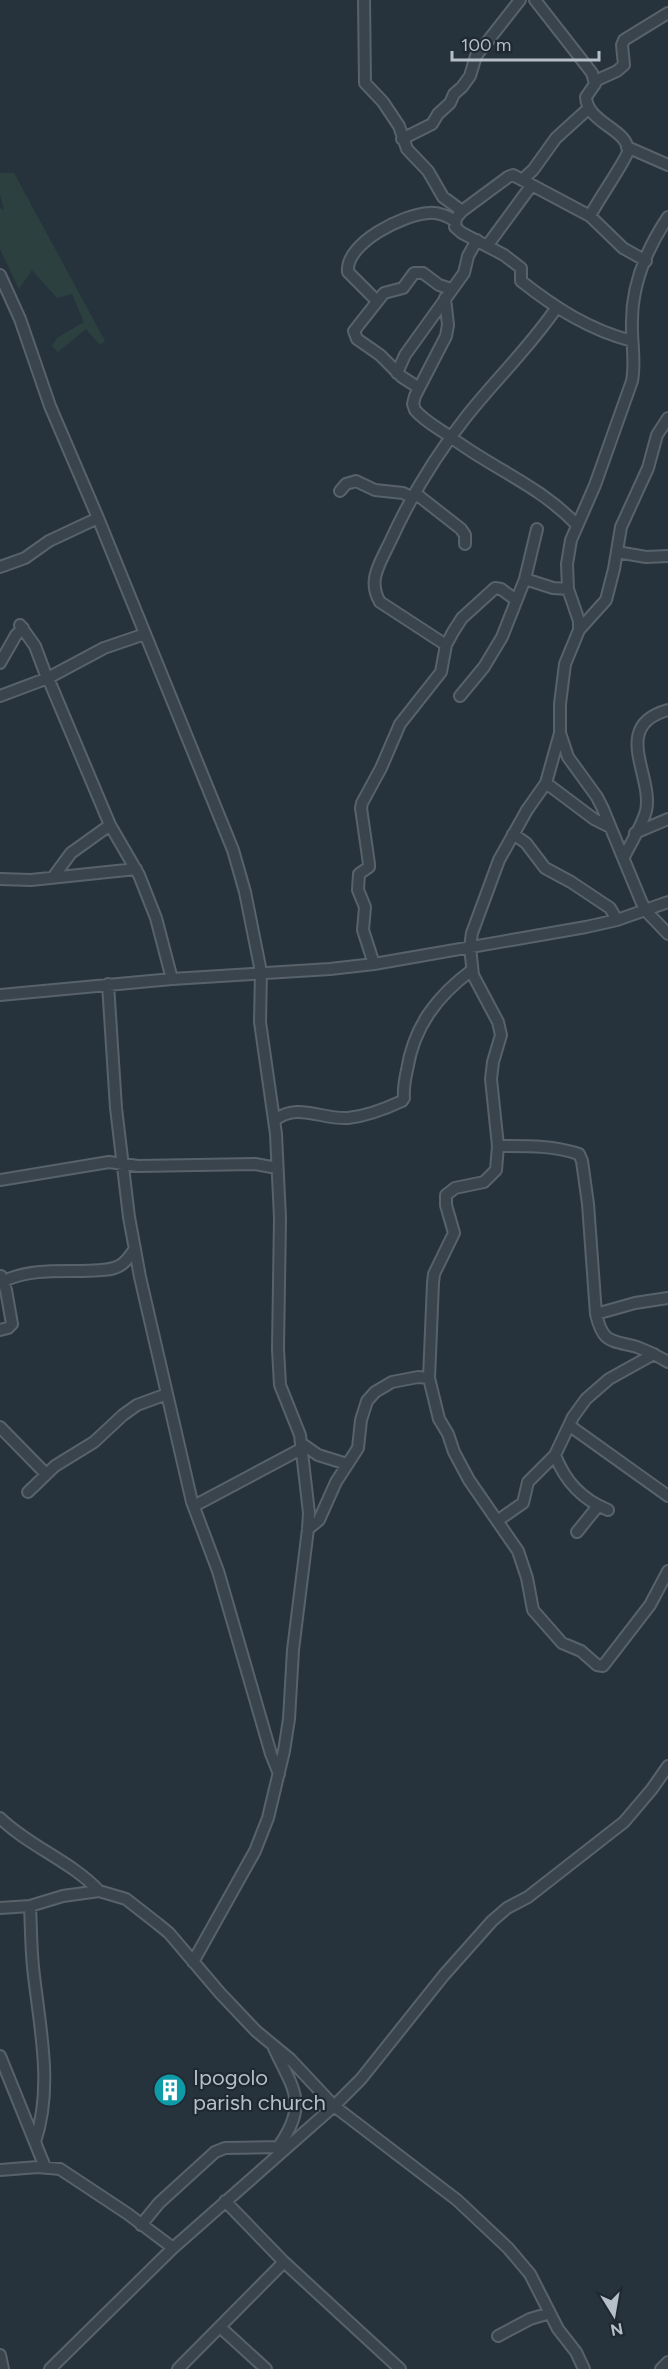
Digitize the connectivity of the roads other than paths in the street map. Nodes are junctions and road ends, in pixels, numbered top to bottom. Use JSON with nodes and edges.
{"nodes":[{"id":1,"x":364,"y":0,"type":"edge"},
{"id":2,"x":520,"y":0,"type":"edge"},
{"id":3,"x":536,"y":0,"type":"edge"},
{"id":4,"x":668,"y":13,"type":"edge"},
{"id":5,"x":595,"y":81,"type":"junction"},
{"id":6,"x":589,"y":108,"type":"junction"},
{"id":7,"x":402,"y":139,"type":"junction"},
{"id":8,"x":627,"y":147,"type":"junction"},
{"id":9,"x":668,"y":165,"type":"edge"},
{"id":10,"x":527,"y":183,"type":"junction"},
{"id":11,"x":462,"y":211,"type":"junction"},
{"id":12,"x":590,"y":216,"type":"junction"},
{"id":13,"x":668,"y":217,"type":"edge"},
{"id":14,"x":455,"y":221,"type":"junction"},
{"id":15,"x":482,"y":243,"type":"junction"},
{"id":16,"x":646,"y":261,"type":"junction"},
{"id":17,"x":0,"y":275,"type":"edge"},
{"id":18,"x":448,"y":293,"type":"junction"},
{"id":19,"x":377,"y":301,"type":"junction"},
{"id":20,"x":557,"y":308,"type":"junction"},
{"id":21,"x":632,"y":341,"type":"junction"},
{"id":22,"x":397,"y":373,"type":"junction"},
{"id":23,"x":419,"y":388,"type":"junction"},
{"id":24,"x":668,"y":418,"type":"edge"},
{"id":25,"x":452,"y":438,"type":"junction"},
{"id":26,"x":340,"y":491,"type":"dead end"},
{"id":27,"x":414,"y":495,"type":"junction"},
{"id":28,"x":98,"y":518,"type":"junction"},
{"id":29,"x":577,"y":525,"type":"junction"},
{"id":30,"x":537,"y":529,"type":"dead end"},
{"id":31,"x":465,"y":544,"type":"dead end"},
{"id":32,"x":617,"y":552,"type":"junction"},
{"id":33,"x":668,"y":556,"type":"edge"},
{"id":34,"x":0,"y":567,"type":"edge"},
{"id":35,"x":525,"y":579,"type":"junction"},
{"id":36,"x":568,"y":589,"type":"junction"},
{"id":37,"x":516,"y":600,"type":"junction"},
{"id":38,"x":579,"y":630,"type":"junction"},
{"id":39,"x":145,"y":634,"type":"junction"},
{"id":40,"x":4,"y":645,"type":"edge"},
{"id":41,"x":446,"y":645,"type":"junction"},
{"id":42,"x":0,"y":663,"type":"edge"},
{"id":43,"x":48,"y":678,"type":"junction"},
{"id":44,"x":0,"y":696,"type":"edge"},
{"id":45,"x":460,"y":696,"type":"dead end"},
{"id":46,"x":668,"y":710,"type":"edge"},
{"id":47,"x":560,"y":733,"type":"junction"},
{"id":48,"x":546,"y":783,"type":"junction"},
{"id":49,"x":668,"y":819,"type":"edge"},
{"id":50,"x":110,"y":825,"type":"junction"},
{"id":51,"x":610,"y":827,"type":"junction"},
{"id":52,"x":513,"y":834,"type":"junction"},
{"id":53,"x":634,"y":834,"type":"junction"},
{"id":54,"x":624,"y":857,"type":"junction"},
{"id":55,"x":136,"y":869,"type":"junction"},
{"id":56,"x":54,"y":876,"type":"junction"},
{"id":57,"x":0,"y":879,"type":"edge"},
{"id":58,"x":668,"y":902,"type":"edge"},
{"id":59,"x":646,"y":911,"type":"junction"},
{"id":60,"x":617,"y":920,"type":"junction"},
{"id":61,"x":668,"y":934,"type":"edge"},
{"id":62,"x":470,"y":948,"type":"junction"},
{"id":63,"x":374,"y":964,"type":"junction"},
{"id":64,"x":472,"y":970,"type":"junction"},
{"id":65,"x":261,"y":972,"type":"junction"},
{"id":66,"x":172,"y":979,"type":"junction"},
{"id":67,"x":108,"y":984,"type":"junction"},
{"id":68,"x":0,"y":995,"type":"edge"},
{"id":69,"x":275,"y":1120,"type":"junction"},
{"id":70,"x":498,"y":1146,"type":"junction"},
{"id":71,"x":124,"y":1164,"type":"junction"},
{"id":72,"x":277,"y":1168,"type":"junction"},
{"id":73,"x":0,"y":1180,"type":"edge"},
{"id":74,"x":135,"y":1249,"type":"junction"},
{"id":75,"x":2,"y":1278,"type":"edge"},
{"id":76,"x":668,"y":1298,"type":"edge"},
{"id":77,"x":596,"y":1314,"type":"junction"},
{"id":78,"x":0,"y":1330,"type":"edge"},
{"id":79,"x":654,"y":1354,"type":"junction"},
{"id":80,"x":668,"y":1362,"type":"edge"},
{"id":81,"x":429,"y":1378,"type":"junction"},
{"id":82,"x":167,"y":1394,"type":"junction"},
{"id":83,"x":570,"y":1426,"type":"junction"},
{"id":84,"x":0,"y":1427,"type":"edge"},
{"id":85,"x":301,"y":1446,"type":"junction"},
{"id":86,"x":555,"y":1455,"type":"junction"},
{"id":87,"x":347,"y":1464,"type":"junction"},
{"id":88,"x":46,"y":1474,"type":"junction"},
{"id":89,"x":28,"y":1492,"type":"dead end"},
{"id":90,"x":668,"y":1496,"type":"edge"},
{"id":91,"x":194,"y":1506,"type":"junction"},
{"id":92,"x":497,"y":1521,"type":"junction"},
{"id":93,"x":308,"y":1529,"type":"junction"},
{"id":94,"x":577,"y":1532,"type":"dead end"},
{"id":95,"x":668,"y":1571,"type":"edge"},
{"id":96,"x":668,"y":1766,"type":"edge"},
{"id":97,"x":279,"y":1774,"type":"junction"},
{"id":98,"x":0,"y":1818,"type":"edge"},
{"id":99,"x":99,"y":1891,"type":"junction"},
{"id":100,"x":30,"y":1906,"type":"junction"},
{"id":101,"x":0,"y":1908,"type":"edge"},
{"id":102,"x":193,"y":1962,"type":"junction"},
{"id":103,"x":272,"y":2044,"type":"junction"},
{"id":104,"x":0,"y":2056,"type":"edge"},
{"id":105,"x":0,"y":2086,"type":"edge"},
{"id":106,"x":12,"y":2087,"type":"junction"},
{"id":107,"x":334,"y":2106,"type":"junction"},
{"id":108,"x":35,"y":2142,"type":"junction"},
{"id":109,"x":279,"y":2150,"type":"junction"},
{"id":110,"x":45,"y":2167,"type":"junction"},
{"id":111,"x":0,"y":2170,"type":"edge"},
{"id":112,"x":225,"y":2201,"type":"junction"},
{"id":113,"x":141,"y":2225,"type":"junction"},
{"id":114,"x":173,"y":2248,"type":"junction"},
{"id":115,"x":284,"y":2262,"type":"junction"},
{"id":116,"x":550,"y":2313,"type":"junction"},
{"id":117,"x":220,"y":2327,"type":"junction"},
{"id":118,"x":498,"y":2336,"type":"dead end"},
{"id":119,"x":0,"y":2355,"type":"edge"},
{"id":120,"x":668,"y":2362,"type":"edge"},
{"id":121,"x":3,"y":2369,"type":"edge"},
{"id":122,"x":50,"y":2369,"type":"edge"},
{"id":123,"x":178,"y":2369,"type":"edge"},
{"id":124,"x":266,"y":2369,"type":"edge"},
{"id":125,"x":400,"y":2369,"type":"edge"},
{"id":126,"x":584,"y":2369,"type":"edge"},
{"id":127,"x":661,"y":2369,"type":"edge"}],
"edges":[{"from":1,"to":7,"type":"street"},
{"from":2,"to":7,"type":"street"},
{"from":3,"to":5,"type":"street"},
{"from":4,"to":5,"type":"street"},
{"from":5,"to":6,"type":"street"},
{"from":6,"to":8,"type":"street"},
{"from":6,"to":10,"type":"street"},
{"from":7,"to":11,"type":"street"},
{"from":8,"to":9,"type":"street"},
{"from":8,"to":12,"type":"street"},
{"from":10,"to":11,"type":"street"},
{"from":10,"to":12,"type":"street"},
{"from":10,"to":15,"type":"street"},
{"from":11,"to":14,"type":"street"},
{"from":12,"to":16,"type":"street"},
{"from":13,"to":16,"type":"street"},
{"from":14,"to":15,"type":"street"},
{"from":14,"to":19,"type":"street"},
{"from":15,"to":18,"type":"street"},
{"from":15,"to":20,"type":"street"},
{"from":16,"to":21,"type":"street"},
{"from":17,"to":28,"type":"street"},
{"from":18,"to":19,"type":"street"},
{"from":18,"to":22,"type":"street"},
{"from":18,"to":23,"type":"street"},
{"from":19,"to":22,"type":"street"},
{"from":20,"to":21,"type":"street"},
{"from":20,"to":25,"type":"street"},
{"from":21,"to":29,"type":"street"},
{"from":22,"to":23,"type":"street"},
{"from":23,"to":25,"type":"street"},
{"from":24,"to":32,"type":"street"},
{"from":25,"to":27,"type":"street"},
{"from":25,"to":29,"type":"street"},
{"from":26,"to":27,"type":"street"},
{"from":27,"to":31,"type":"street"},
{"from":27,"to":41,"type":"street"},
{"from":28,"to":34,"type":"street"},
{"from":28,"to":39,"type":"street"},
{"from":29,"to":36,"type":"street"},
{"from":30,"to":35,"type":"street"},
{"from":32,"to":33,"type":"street"},
{"from":32,"to":38,"type":"street"},
{"from":35,"to":36,"type":"street"},
{"from":35,"to":37,"type":"street"},
{"from":36,"to":38,"type":"street"},
{"from":37,"to":41,"type":"street"},
{"from":37,"to":45,"type":"street"},
{"from":38,"to":47,"type":"street"},
{"from":39,"to":43,"type":"street"},
{"from":39,"to":65,"type":"street"},
{"from":40,"to":42,"type":"street"},
{"from":40,"to":43,"type":"street"},
{"from":41,"to":63,"type":"street"},
{"from":43,"to":44,"type":"street"},
{"from":43,"to":50,"type":"street"},
{"from":46,"to":53,"type":"street"},
{"from":47,"to":48,"type":"street"},
{"from":47,"to":51,"type":"street"},
{"from":48,"to":51,"type":"street"},
{"from":48,"to":52,"type":"street"},
{"from":49,"to":53,"type":"street"},
{"from":50,"to":55,"type":"street"},
{"from":50,"to":56,"type":"street"},
{"from":51,"to":54,"type":"street"},
{"from":52,"to":60,"type":"street"},
{"from":52,"to":62,"type":"street"},
{"from":53,"to":54,"type":"street"},
{"from":54,"to":59,"type":"street"},
{"from":55,"to":56,"type":"street"},
{"from":55,"to":66,"type":"street"},
{"from":56,"to":57,"type":"street"},
{"from":58,"to":59,"type":"street"},
{"from":59,"to":60,"type":"street"},
{"from":59,"to":61,"type":"street"},
{"from":60,"to":62,"type":"street"},
{"from":62,"to":63,"type":"street"},
{"from":62,"to":64,"type":"street"},
{"from":63,"to":65,"type":"street"},
{"from":64,"to":69,"type":"street"},
{"from":64,"to":70,"type":"street"},
{"from":65,"to":66,"type":"street"},
{"from":65,"to":69,"type":"street"},
{"from":66,"to":67,"type":"street"},
{"from":67,"to":68,"type":"street"},
{"from":67,"to":71,"type":"street"},
{"from":69,"to":72,"type":"street"},
{"from":70,"to":77,"type":"street"},
{"from":70,"to":81,"type":"street"},
{"from":71,"to":72,"type":"street"},
{"from":71,"to":73,"type":"street"},
{"from":71,"to":74,"type":"street"},
{"from":72,"to":85,"type":"street"},
{"from":74,"to":75,"type":"street"},
{"from":74,"to":82,"type":"street"},
{"from":75,"to":78,"type":"street"},
{"from":76,"to":77,"type":"street"},
{"from":77,"to":79,"type":"street"},
{"from":79,"to":80,"type":"street"},
{"from":79,"to":83,"type":"street"},
{"from":81,"to":87,"type":"street"},
{"from":81,"to":92,"type":"street"},
{"from":82,"to":88,"type":"street"},
{"from":82,"to":91,"type":"street"},
{"from":83,"to":86,"type":"street"},
{"from":83,"to":90,"type":"street"},
{"from":84,"to":88,"type":"street"},
{"from":85,"to":87,"type":"street"},
{"from":85,"to":91,"type":"street"},
{"from":85,"to":93,"type":"street"},
{"from":86,"to":92,"type":"street"},
{"from":86,"to":94,"type":"street"},
{"from":87,"to":93,"type":"street"},
{"from":88,"to":89,"type":"street"},
{"from":91,"to":97,"type":"street"},
{"from":92,"to":95,"type":"street"},
{"from":93,"to":97,"type":"street"},
{"from":96,"to":107,"type":"street"},
{"from":97,"to":102,"type":"street"},
{"from":98,"to":99,"type":"street"},
{"from":99,"to":100,"type":"street"},
{"from":99,"to":102,"type":"street"},
{"from":100,"to":101,"type":"street"},
{"from":100,"to":108,"type":"street"},
{"from":102,"to":103,"type":"street"},
{"from":103,"to":107,"type":"street"},
{"from":103,"to":109,"type":"street"},
{"from":104,"to":106,"type":"street"},
{"from":105,"to":106,"type":"street"},
{"from":106,"to":108,"type":"street"},
{"from":107,"to":109,"type":"street"},
{"from":107,"to":116,"type":"street"},
{"from":108,"to":110,"type":"street"},
{"from":109,"to":112,"type":"street"},
{"from":109,"to":113,"type":"street"},
{"from":110,"to":111,"type":"street"},
{"from":110,"to":113,"type":"street"},
{"from":112,"to":114,"type":"street"},
{"from":112,"to":115,"type":"street"},
{"from":113,"to":114,"type":"street"},
{"from":114,"to":122,"type":"street"},
{"from":115,"to":117,"type":"street"},
{"from":115,"to":125,"type":"street"},
{"from":116,"to":118,"type":"street"},
{"from":116,"to":126,"type":"street"},
{"from":117,"to":123,"type":"street"},
{"from":117,"to":124,"type":"street"},
{"from":119,"to":121,"type":"street"},
{"from":120,"to":127,"type":"street"}]}
